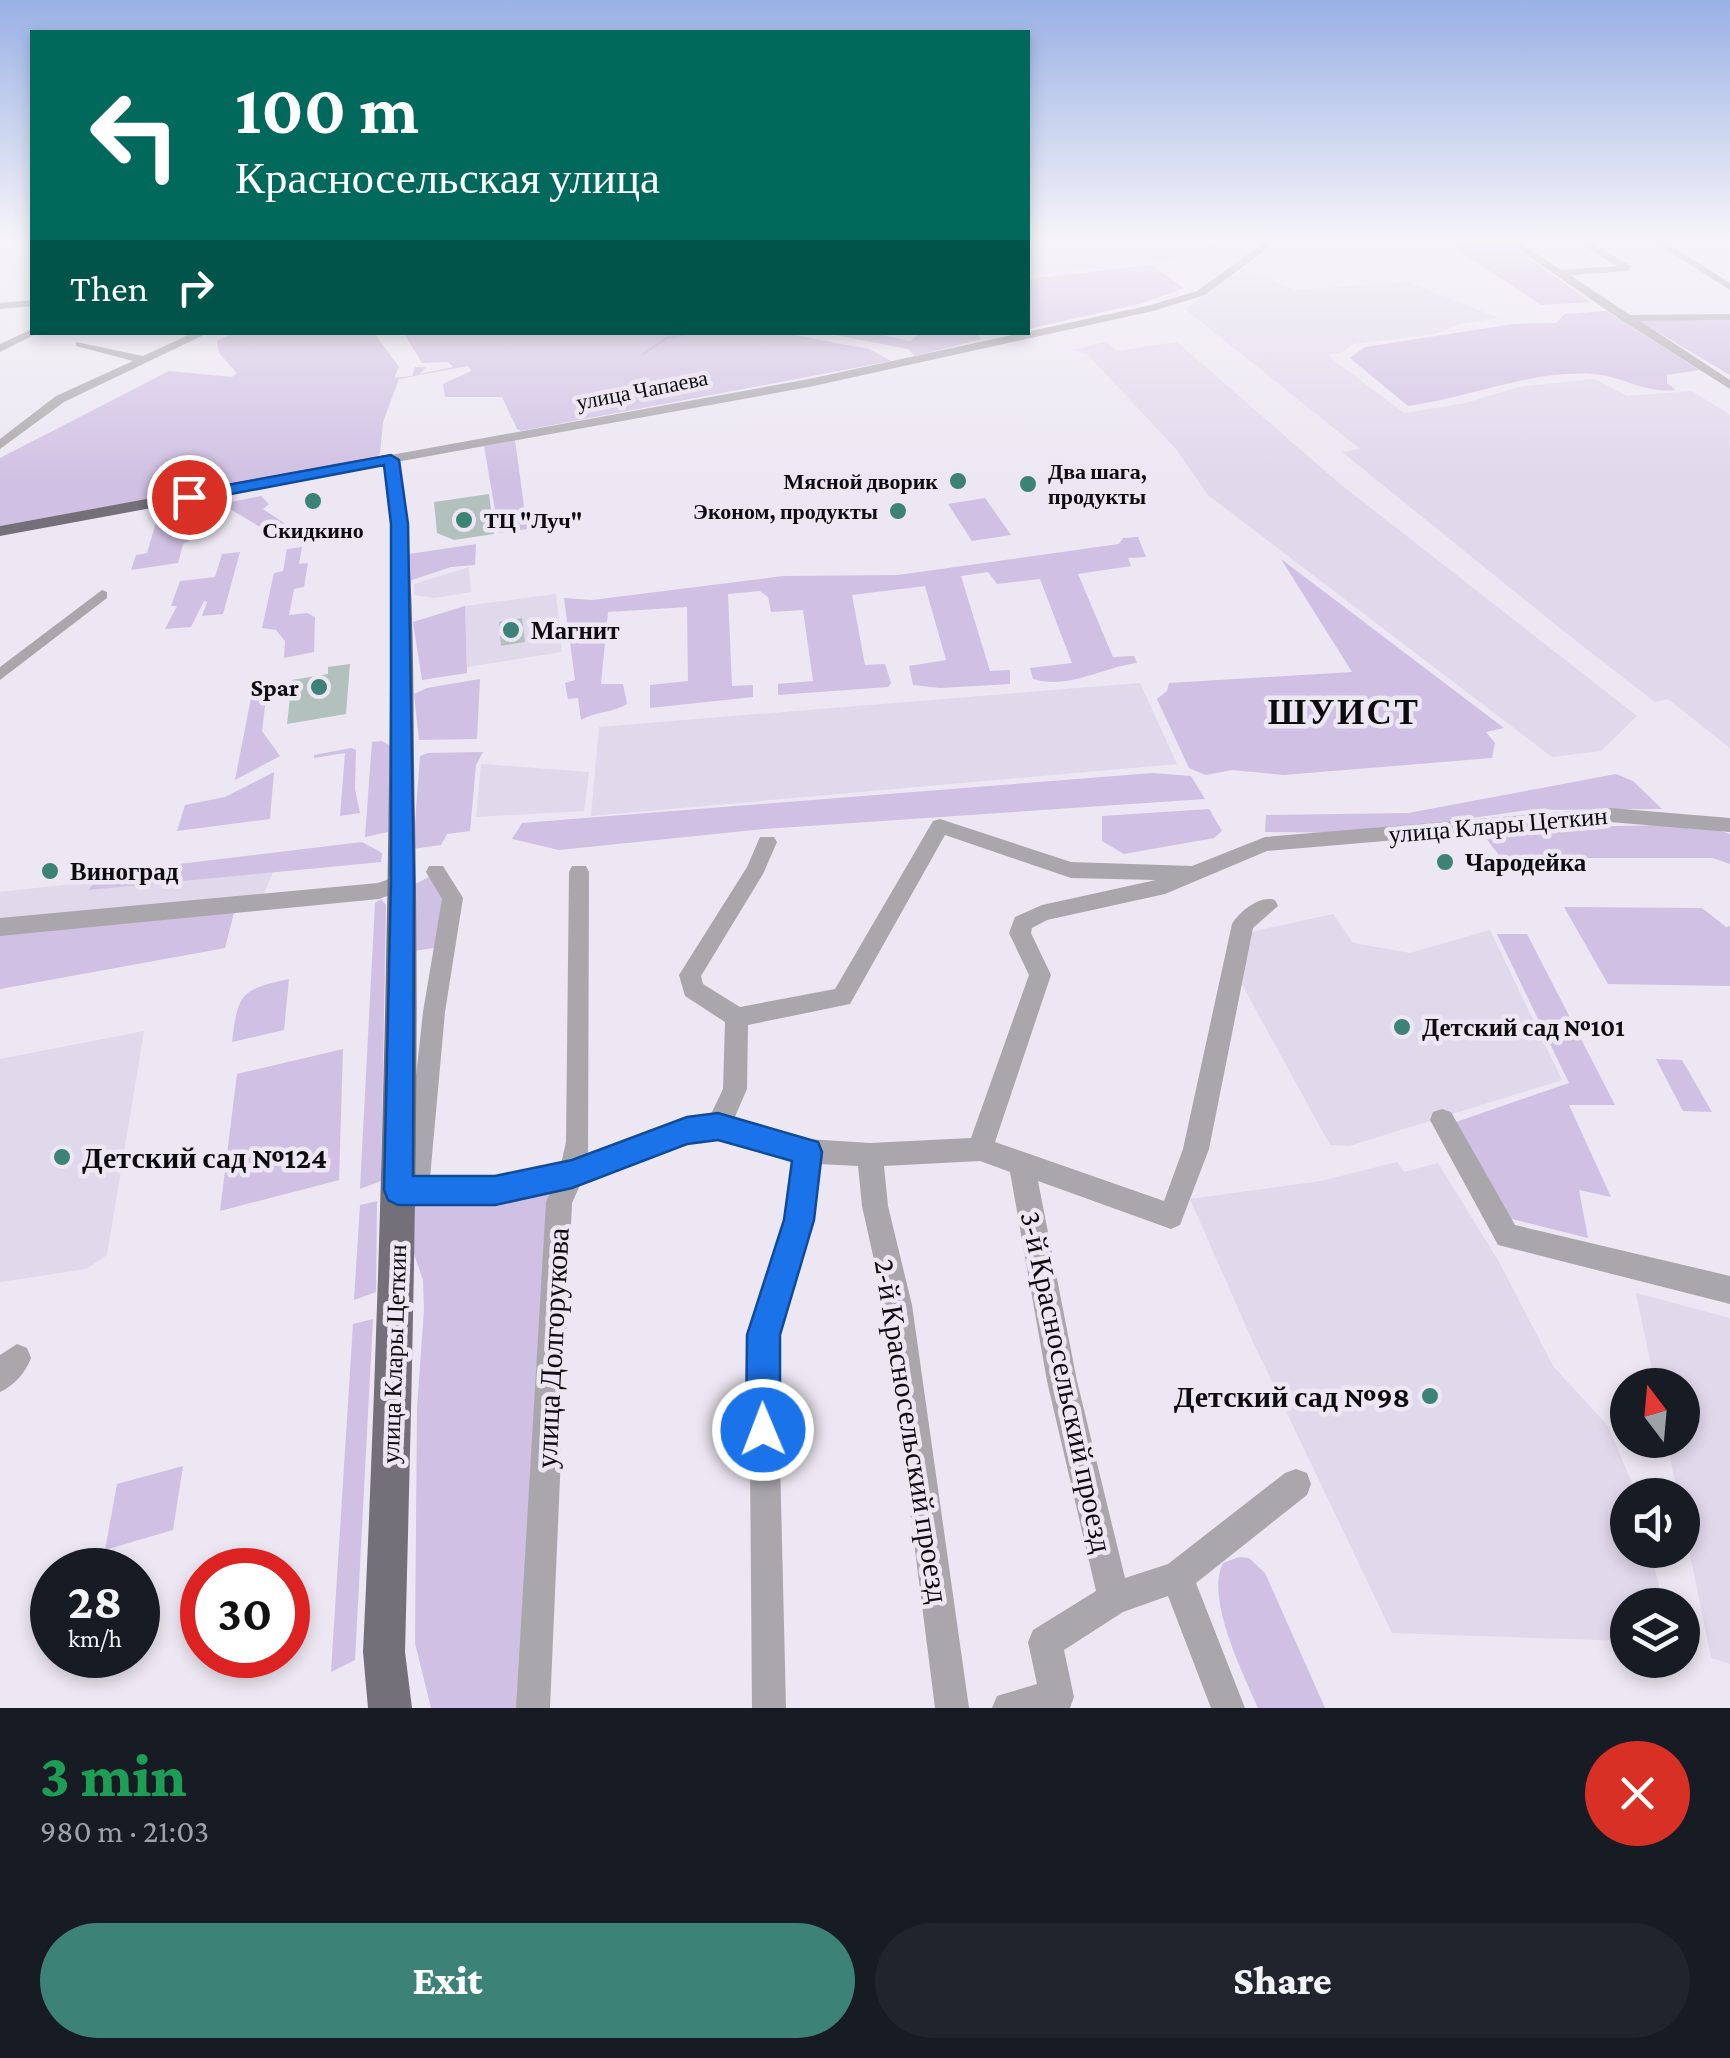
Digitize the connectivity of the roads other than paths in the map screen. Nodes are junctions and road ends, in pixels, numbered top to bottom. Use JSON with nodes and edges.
{"nodes":[{"id":1,"x":1094,"y":321,"type":"edge"},
{"id":2,"x":1629,"y":321,"type":"edge"},
{"id":3,"x":30,"y":333,"type":"edge"},
{"id":4,"x":198,"y":335,"type":"edge"},
{"id":5,"x":1028,"y":335,"type":"edge"},
{"id":6,"x":1030,"y":335,"type":"edge"},
{"id":7,"x":80,"y":344,"type":"dead end"},
{"id":8,"x":0,"y":349,"type":"edge"},
{"id":9,"x":144,"y":360,"type":"junction"},
{"id":10,"x":1730,"y":382,"type":"edge"},
{"id":11,"x":0,"y":445,"type":"edge"},
{"id":12,"x":394,"y":468,"type":"junction"},
{"id":13,"x":0,"y":531,"type":"edge"},
{"id":14,"x":102,"y":595,"type":"dead end"},
{"id":15,"x":0,"y":675,"type":"edge"},
{"id":16,"x":1730,"y":825,"type":"edge"},
{"id":17,"x":767,"y":842,"type":"dead end"},
{"id":18,"x":436,"y":872,"type":"dead end"},
{"id":19,"x":579,"y":872,"type":"dead end"},
{"id":20,"x":1190,"y":873,"type":"junction"},
{"id":21,"x":403,"y":882,"type":"junction"},
{"id":22,"x":1268,"y":906,"type":"dead end"},
{"id":23,"x":0,"y":928,"type":"edge"},
{"id":24,"x":736,"y":1018,"type":"junction"},
{"id":25,"x":1442,"y":1120,"type":"dead end"},
{"id":26,"x":718,"y":1126,"type":"junction"},
{"id":27,"x":980,"y":1149,"type":"junction"},
{"id":28,"x":808,"y":1152,"type":"junction"},
{"id":29,"x":870,"y":1155,"type":"junction"},
{"id":30,"x":1022,"y":1166,"type":"junction"},
{"id":31,"x":572,"y":1174,"type":"junction"},
{"id":32,"x":407,"y":1191,"type":"junction"},
{"id":33,"x":1730,"y":1290,"type":"edge"},
{"id":34,"x":1296,"y":1484,"type":"dead end"},
{"id":35,"x":1177,"y":1576,"type":"junction"},
{"id":36,"x":1114,"y":1598,"type":"junction"},
{"id":37,"x":390,"y":1708,"type":"edge"},
{"id":38,"x":533,"y":1708,"type":"edge"},
{"id":39,"x":768,"y":1708,"type":"edge"},
{"id":40,"x":952,"y":1708,"type":"edge"},
{"id":41,"x":1009,"y":1708,"type":"edge"},
{"id":42,"x":1228,"y":1708,"type":"edge"}],
"edges":[{"from":1,"to":6,"type":"street","name":"улица Чапаева"},
{"from":2,"to":10,"type":"street"},
{"from":3,"to":8,"type":"street"},
{"from":4,"to":9,"type":"street"},
{"from":5,"to":12,"type":"street","name":"улица Чапаева"},
{"from":7,"to":9,"type":"street"},
{"from":9,"to":11,"type":"street"},
{"from":12,"to":13,"type":"main road"},
{"from":12,"to":21,"type":"main road","name":"улица Клары Цеткин"},
{"from":14,"to":15,"type":"street"},
{"from":16,"to":20,"type":"street","name":"улица Клары Цеткин"},
{"from":17,"to":24,"type":"street"},
{"from":18,"to":32,"type":"street"},
{"from":19,"to":31,"type":"street","name":"улица Долгорукова"},
{"from":20,"to":24,"type":"street"},
{"from":20,"to":27,"type":"street","name":"улица Клары Цеткин"},
{"from":21,"to":23,"type":"street"},
{"from":21,"to":32,"type":"main road","name":"улица Клары Цеткин"},
{"from":22,"to":30,"type":"street"},
{"from":24,"to":26,"type":"street"},
{"from":25,"to":33,"type":"street"},
{"from":26,"to":28,"type":"street"},
{"from":26,"to":31,"type":"street"},
{"from":27,"to":29,"type":"street"},
{"from":27,"to":30,"type":"street"},
{"from":28,"to":29,"type":"street"},
{"from":28,"to":39,"type":"street"},
{"from":29,"to":40,"type":"street","name":"2-й Красносельский проезд"},
{"from":30,"to":36,"type":"street","name":"3-й Красносельский проезд"},
{"from":31,"to":32,"type":"street"},
{"from":31,"to":38,"type":"street","name":"улица Долгорукова"},
{"from":32,"to":37,"type":"main road","name":"улица Клары Цеткин"},
{"from":34,"to":35,"type":"street"},
{"from":35,"to":36,"type":"street"},
{"from":35,"to":42,"type":"street"},
{"from":36,"to":41,"type":"street"}]}
